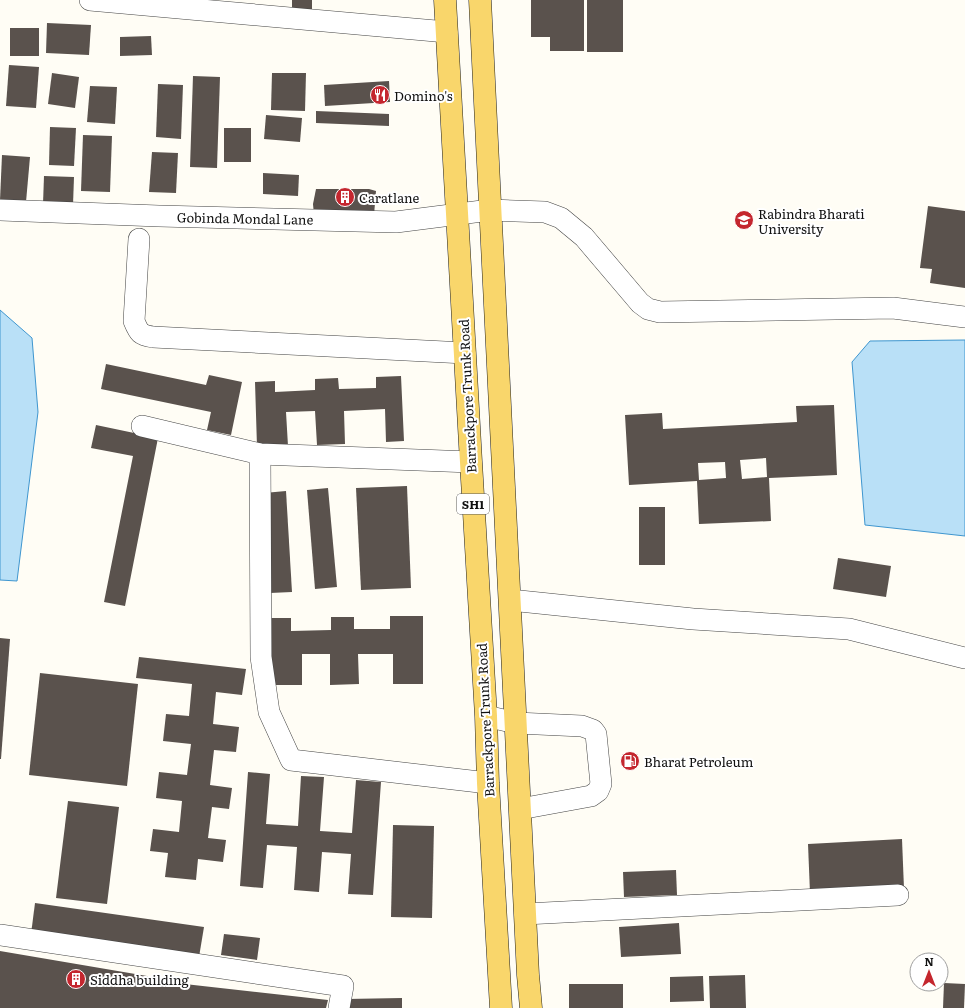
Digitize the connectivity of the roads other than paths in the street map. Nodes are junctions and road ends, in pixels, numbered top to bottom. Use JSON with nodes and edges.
{"nodes":[{"id":1,"x":90,"y":0,"type":"edge"},
{"id":2,"x":445,"y":0,"type":"edge"},
{"id":3,"x":480,"y":0,"type":"edge"},
{"id":4,"x":447,"y":32,"type":"junction"},
{"id":5,"x":0,"y":210,"type":"edge"},
{"id":6,"x":490,"y":210,"type":"junction"},
{"id":7,"x":457,"y":214,"type":"junction"},
{"id":8,"x":139,"y":239,"type":"dead end"},
{"id":9,"x":965,"y":318,"type":"edge"},
{"id":10,"x":465,"y":353,"type":"junction"},
{"id":11,"x":142,"y":426,"type":"dead end"},
{"id":12,"x":260,"y":454,"type":"junction"},
{"id":13,"x":471,"y":462,"type":"junction"},
{"id":14,"x":510,"y":600,"type":"junction"},
{"id":15,"x":965,"y":658,"type":"edge"},
{"id":16,"x":486,"y":716,"type":"junction"},
{"id":17,"x":516,"y":722,"type":"junction"},
{"id":18,"x":488,"y":783,"type":"junction"},
{"id":19,"x":520,"y":809,"type":"junction"},
{"id":20,"x":898,"y":895,"type":"dead end"},
{"id":21,"x":525,"y":914,"type":"junction"},
{"id":22,"x":0,"y":935,"type":"edge"},
{"id":23,"x":339,"y":1008,"type":"edge"},
{"id":24,"x":500,"y":1008,"type":"edge"},
{"id":25,"x":531,"y":1008,"type":"edge"}],
"edges":[{"from":1,"to":4,"type":"street"},
{"from":2,"to":4,"type":"main road","name":"Barrackpore Trunk Road","number":"SH1"},
{"from":3,"to":6,"type":"main road","number":"SH1"},
{"from":4,"to":7,"type":"main road","name":"Barrackpore Trunk Road","number":"SH1"},
{"from":5,"to":7,"type":"street","name":"Gobinda Mondal Lane"},
{"from":6,"to":7,"type":"street","name":"Gobinda Mondal Lane"},
{"from":6,"to":9,"type":"street","name":"Gobinda Mondal Lane"},
{"from":6,"to":14,"type":"main road","number":"SH1"},
{"from":7,"to":10,"type":"main road","name":"Barrackpore Trunk Road","number":"SH1"},
{"from":8,"to":10,"type":"street"},
{"from":10,"to":13,"type":"main road","name":"Barrackpore Trunk Road","number":"SH1"},
{"from":11,"to":12,"type":"street"},
{"from":12,"to":13,"type":"street"},
{"from":12,"to":18,"type":"street"},
{"from":13,"to":16,"type":"main road","name":"Barrackpore Trunk Road","number":"SH1"},
{"from":14,"to":15,"type":"street"},
{"from":14,"to":17,"type":"main road","number":"SH1"},
{"from":16,"to":17,"type":"street"},
{"from":16,"to":18,"type":"main road","name":"Barrackpore Trunk Road","number":"SH1"},
{"from":17,"to":19,"type":"main road","number":"SH1"},
{"from":17,"to":19,"type":"street"},
{"from":18,"to":24,"type":"main road","name":"Barrackpore Trunk Road","number":"SH1"},
{"from":19,"to":21,"type":"main road","number":"SH1"},
{"from":20,"to":21,"type":"street"},
{"from":21,"to":25,"type":"main road","number":"SH1"},
{"from":22,"to":23,"type":"street"}]}
